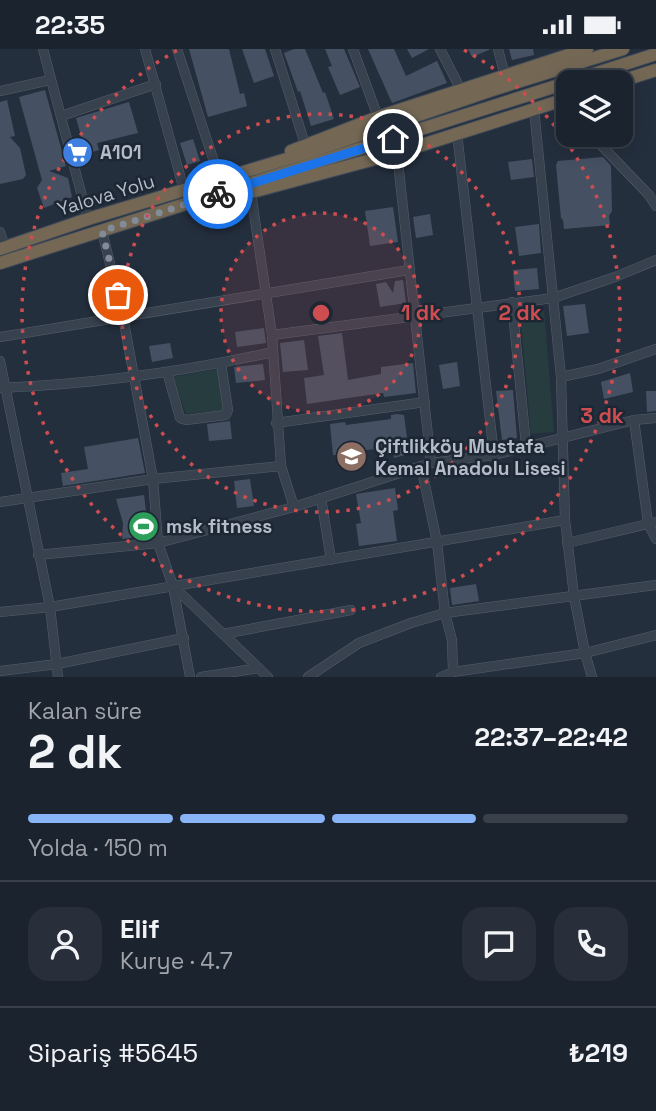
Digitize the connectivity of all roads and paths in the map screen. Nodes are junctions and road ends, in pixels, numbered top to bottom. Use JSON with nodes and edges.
{"nodes":[{"id":1,"x":43,"y":49,"type":"edge"},
{"id":2,"x":145,"y":49,"type":"edge"},
{"id":3,"x":177,"y":49,"type":"edge"},
{"id":4,"x":275,"y":49,"type":"edge"},
{"id":5,"x":353,"y":49,"type":"edge"},
{"id":6,"x":440,"y":49,"type":"edge"},
{"id":7,"x":498,"y":49,"type":"edge"},
{"id":8,"x":587,"y":49,"type":"edge"},
{"id":9,"x":623,"y":49,"type":"edge"},
{"id":10,"x":656,"y":54,"type":"edge"},
{"id":11,"x":606,"y":70,"type":"edge"},
{"id":12,"x":656,"y":70,"type":"edge"},
{"id":13,"x":505,"y":76,"type":"junction"},
{"id":14,"x":633,"y":77,"type":"edge"},
{"id":15,"x":50,"y":81,"type":"junction"},
{"id":16,"x":156,"y":84,"type":"junction"},
{"id":17,"x":556,"y":86,"type":"edge"},
{"id":18,"x":461,"y":90,"type":"junction"},
{"id":19,"x":0,"y":91,"type":"edge"},
{"id":20,"x":556,"y":102,"type":"edge"},
{"id":21,"x":534,"y":109,"type":"junction"},
{"id":22,"x":61,"y":116,"type":"junction"},
{"id":23,"x":379,"y":117,"type":"junction"},
{"id":24,"x":457,"y":133,"type":"junction"},
{"id":25,"x":305,"y":144,"type":"junction"},
{"id":26,"x":603,"y":147,"type":"edge"},
{"id":27,"x":397,"y":153,"type":"junction"},
{"id":28,"x":259,"y":166,"type":"junction"},
{"id":29,"x":220,"y":180,"type":"junction"},
{"id":30,"x":184,"y":190,"type":"junction"},
{"id":31,"x":251,"y":193,"type":"junction"},
{"id":32,"x":652,"y":193,"type":"edge"},
{"id":33,"x":656,"y":206,"type":"edge"},
{"id":34,"x":172,"y":209,"type":"junction"},
{"id":35,"x":89,"y":219,"type":"junction"},
{"id":36,"x":102,"y":231,"type":"junction"},
{"id":37,"x":0,"y":232,"type":"edge"},
{"id":38,"x":3,"y":248,"type":"edge"},
{"id":39,"x":656,"y":260,"type":"edge"},
{"id":40,"x":0,"y":263,"type":"edge"},
{"id":41,"x":409,"y":270,"type":"junction"},
{"id":42,"x":264,"y":293,"type":"junction"},
{"id":43,"x":553,"y":298,"type":"junction"},
{"id":44,"x":512,"y":302,"type":"junction"},
{"id":45,"x":477,"y":306,"type":"junction"},
{"id":46,"x":414,"y":314,"type":"junction"},
{"id":47,"x":123,"y":317,"type":"junction"},
{"id":48,"x":272,"y":335,"type":"junction"},
{"id":49,"x":0,"y":337,"type":"edge"},
{"id":50,"x":656,"y":349,"type":"edge"},
{"id":51,"x":272,"y":352,"type":"junction"},
{"id":52,"x":0,"y":361,"type":"edge"},
{"id":53,"x":222,"y":363,"type":"junction"},
{"id":54,"x":167,"y":372,"type":"junction"},
{"id":55,"x":134,"y":377,"type":"junction"},
{"id":56,"x":561,"y":377,"type":"junction"},
{"id":57,"x":4,"y":388,"type":"edge"},
{"id":58,"x":425,"y":402,"type":"junction"},
{"id":59,"x":656,"y":418,"type":"edge"},
{"id":60,"x":634,"y":420,"type":"junction"},
{"id":61,"x":276,"y":422,"type":"junction"},
{"id":62,"x":562,"y":438,"type":"junction"},
{"id":63,"x":526,"y":445,"type":"junction"},
{"id":64,"x":494,"y":454,"type":"junction"},
{"id":65,"x":426,"y":464,"type":"junction"},
{"id":66,"x":281,"y":466,"type":"junction"},
{"id":67,"x":153,"y":479,"type":"junction"},
{"id":68,"x":321,"y":498,"type":"junction"},
{"id":69,"x":26,"y":499,"type":"junction"},
{"id":70,"x":0,"y":502,"type":"edge"},
{"id":71,"x":294,"y":507,"type":"junction"},
{"id":72,"x":565,"y":520,"type":"junction"},
{"id":73,"x":652,"y":523,"type":"edge"},
{"id":74,"x":656,"y":539,"type":"edge"},
{"id":75,"x":437,"y":542,"type":"junction"},
{"id":76,"x":158,"y":543,"type":"junction"},
{"id":77,"x":567,"y":543,"type":"junction"},
{"id":78,"x":38,"y":555,"type":"junction"},
{"id":79,"x":331,"y":560,"type":"junction"},
{"id":80,"x":656,"y":585,"type":"edge"},
{"id":81,"x":173,"y":586,"type":"junction"},
{"id":82,"x":574,"y":596,"type":"junction"},
{"id":83,"x":50,"y":607,"type":"junction"},
{"id":84,"x":351,"y":610,"type":"dead end"},
{"id":85,"x":0,"y":613,"type":"edge"},
{"id":86,"x":445,"y":613,"type":"junction"},
{"id":87,"x":223,"y":634,"type":"junction"},
{"id":88,"x":656,"y":635,"type":"edge"},
{"id":89,"x":184,"y":638,"type":"junction"},
{"id":90,"x":585,"y":653,"type":"junction"},
{"id":91,"x":57,"y":664,"type":"junction"},
{"id":92,"x":259,"y":668,"type":"junction"},
{"id":93,"x":0,"y":671,"type":"edge"},
{"id":94,"x":453,"y":672,"type":"junction"},
{"id":95,"x":58,"y":677,"type":"edge"},
{"id":96,"x":190,"y":677,"type":"edge"},
{"id":97,"x":201,"y":677,"type":"edge"},
{"id":98,"x":268,"y":677,"type":"edge"},
{"id":99,"x":308,"y":677,"type":"edge"},
{"id":100,"x":441,"y":677,"type":"edge"},
{"id":101,"x":593,"y":677,"type":"edge"}],
"edges":[{"from":1,"to":15,"type":"street"},
{"from":2,"to":16,"type":"street"},
{"from":3,"to":29,"type":"street"},
{"from":4,"to":25,"type":"street"},
{"from":5,"to":23,"type":"street"},
{"from":6,"to":18,"type":"street"},
{"from":7,"to":13,"type":"street"},
{"from":8,"to":13,"type":"highway"},
{"from":9,"to":28,"type":"highway","name":"Yalova Yolu"},
{"from":10,"to":11,"type":"highway"},
{"from":12,"to":14,"type":"highway"},
{"from":13,"to":18,"type":"highway"},
{"from":15,"to":19,"type":"street"},
{"from":15,"to":22,"type":"street"},
{"from":16,"to":22,"type":"street"},
{"from":16,"to":30,"type":"street"},
{"from":17,"to":34,"type":"highway"},
{"from":18,"to":23,"type":"highway"},
{"from":20,"to":21,"type":"highway"},
{"from":21,"to":24,"type":"highway"},
{"from":21,"to":43,"type":"street"},
{"from":22,"to":35,"type":"street"},
{"from":23,"to":25,"type":"highway"},
{"from":24,"to":27,"type":"highway"},
{"from":24,"to":45,"type":"street"},
{"from":25,"to":28,"type":"highway"},
{"from":26,"to":32,"type":"street"},
{"from":27,"to":31,"type":"highway"},
{"from":27,"to":41,"type":"street"},
{"from":28,"to":29,"type":"highway","name":"Yalova Yolu"},
{"from":29,"to":30,"type":"highway","name":"Yalova Yolu"},
{"from":30,"to":35,"type":"highway","name":"Yalova Yolu"},
{"from":31,"to":34,"type":"highway"},
{"from":31,"to":42,"type":"street"},
{"from":32,"to":33,"type":"street"},
{"from":34,"to":36,"type":"highway"},
{"from":35,"to":38,"type":"highway","name":"Yalova Yolu"},
{"from":36,"to":40,"type":"highway"},
{"from":36,"to":47,"type":"street"},
{"from":37,"to":38,"type":"street"},
{"from":39,"to":43,"type":"street"},
{"from":41,"to":42,"type":"street"},
{"from":41,"to":46,"type":"street"},
{"from":42,"to":47,"type":"street"},
{"from":42,"to":48,"type":"street"},
{"from":43,"to":44,"type":"street"},
{"from":43,"to":56,"type":"street"},
{"from":44,"to":45,"type":"street"},
{"from":44,"to":63,"type":"street"},
{"from":45,"to":46,"type":"street"},
{"from":45,"to":64,"type":"street"},
{"from":46,"to":48,"type":"street"},
{"from":46,"to":58,"type":"street"},
{"from":47,"to":49,"type":"street"},
{"from":47,"to":55,"type":"street"},
{"from":48,"to":51,"type":"street"},
{"from":50,"to":56,"type":"street"},
{"from":51,"to":53,"type":"street"},
{"from":51,"to":61,"type":"street"},
{"from":52,"to":57,"type":"street"},
{"from":53,"to":54,"type":"street"},
{"from":53,"to":54,"type":"street"},
{"from":54,"to":55,"type":"street"},
{"from":55,"to":57,"type":"street"},
{"from":55,"to":67,"type":"street"},
{"from":56,"to":62,"type":"street"},
{"from":57,"to":69,"type":"street"},
{"from":58,"to":61,"type":"street"},
{"from":58,"to":65,"type":"street"},
{"from":59,"to":60,"type":"street"},
{"from":60,"to":62,"type":"street"},
{"from":60,"to":73,"type":"street"},
{"from":61,"to":66,"type":"street"},
{"from":62,"to":63,"type":"street"},
{"from":62,"to":72,"type":"street"},
{"from":63,"to":64,"type":"street"},
{"from":64,"to":65,"type":"street"},
{"from":65,"to":68,"type":"street"},
{"from":65,"to":75,"type":"street"},
{"from":66,"to":67,"type":"street"},
{"from":66,"to":71,"type":"street"},
{"from":67,"to":69,"type":"street"},
{"from":67,"to":76,"type":"street"},
{"from":68,"to":71,"type":"street"},
{"from":68,"to":79,"type":"street"},
{"from":69,"to":70,"type":"street"},
{"from":69,"to":78,"type":"street"},
{"from":71,"to":76,"type":"street"},
{"from":72,"to":75,"type":"street"},
{"from":72,"to":77,"type":"street"},
{"from":73,"to":74,"type":"street"},
{"from":73,"to":77,"type":"street"},
{"from":75,"to":79,"type":"street"},
{"from":75,"to":86,"type":"street"},
{"from":76,"to":78,"type":"street"},
{"from":76,"to":81,"type":"street"},
{"from":77,"to":82,"type":"street"},
{"from":78,"to":83,"type":"street"},
{"from":79,"to":81,"type":"street"},
{"from":80,"to":82,"type":"street"},
{"from":81,"to":83,"type":"street"},
{"from":81,"to":87,"type":"street"},
{"from":81,"to":89,"type":"street"},
{"from":82,"to":86,"type":"street"},
{"from":82,"to":90,"type":"street"},
{"from":83,"to":85,"type":"street"},
{"from":83,"to":91,"type":"street"},
{"from":84,"to":87,"type":"street"},
{"from":86,"to":94,"type":"street"},
{"from":86,"to":99,"type":"street"},
{"from":87,"to":92,"type":"street"},
{"from":88,"to":90,"type":"street"},
{"from":89,"to":91,"type":"street"},
{"from":89,"to":96,"type":"street"},
{"from":90,"to":94,"type":"street"},
{"from":90,"to":101,"type":"street"},
{"from":91,"to":93,"type":"street"},
{"from":91,"to":95,"type":"street"},
{"from":92,"to":97,"type":"street"},
{"from":92,"to":98,"type":"street"},
{"from":94,"to":100,"type":"street"}]}
